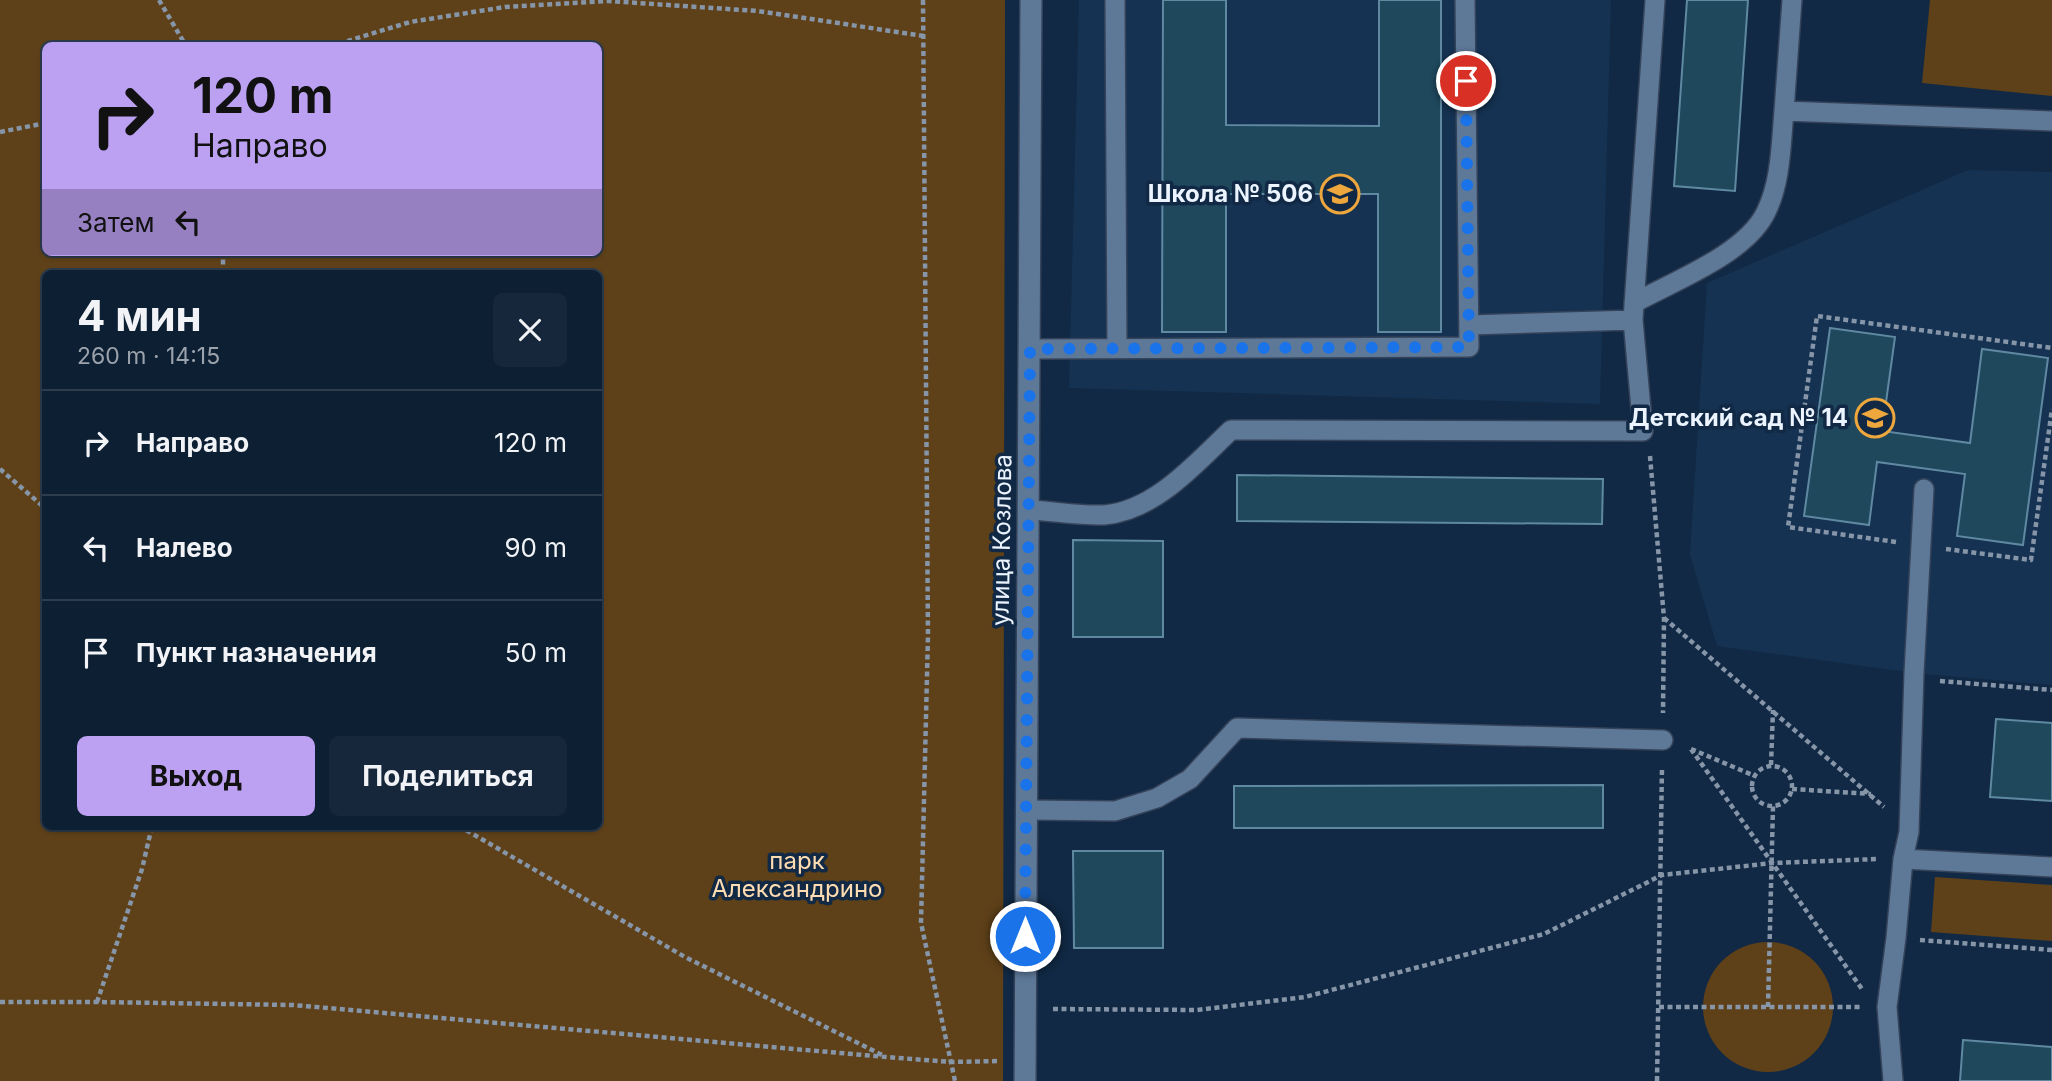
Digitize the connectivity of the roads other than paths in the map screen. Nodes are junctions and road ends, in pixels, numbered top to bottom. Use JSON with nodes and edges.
{"nodes":[{"id":1,"x":1031,"y":0,"type":"edge"},
{"id":2,"x":1115,"y":0,"type":"edge"},
{"id":3,"x":1465,"y":0,"type":"edge"},
{"id":4,"x":1654,"y":0,"type":"edge"},
{"id":5,"x":1792,"y":0,"type":"edge"},
{"id":6,"x":1784,"y":111,"type":"junction"},
{"id":7,"x":2052,"y":121,"type":"edge"},
{"id":8,"x":1634,"y":311,"type":"junction"},
{"id":9,"x":1469,"y":325,"type":"junction"},
{"id":10,"x":1117,"y":348,"type":"junction"},
{"id":11,"x":1030,"y":349,"type":"junction"},
{"id":12,"x":1924,"y":489,"type":"dead end"},
{"id":13,"x":1028,"y":510,"type":"junction"},
{"id":14,"x":1663,"y":740,"type":"dead end"},
{"id":15,"x":1026,"y":810,"type":"junction"},
{"id":16,"x":1903,"y":859,"type":"junction"},
{"id":17,"x":2052,"y":867,"type":"edge"},
{"id":18,"x":1025,"y":1081,"type":"edge"},
{"id":19,"x":1893,"y":1081,"type":"edge"}],
"edges":[{"from":1,"to":11,"type":"street","name":"улица Козлова"},
{"from":2,"to":10,"type":"lane"},
{"from":3,"to":9,"type":"lane"},
{"from":4,"to":8,"type":"lane"},
{"from":5,"to":6,"type":"lane"},
{"from":6,"to":7,"type":"lane"},
{"from":6,"to":8,"type":"lane"},
{"from":8,"to":9,"type":"lane"},
{"from":8,"to":13,"type":"lane"},
{"from":9,"to":10,"type":"lane"},
{"from":10,"to":11,"type":"lane"},
{"from":11,"to":13,"type":"street","name":"улица Козлова"},
{"from":12,"to":16,"type":"lane"},
{"from":13,"to":15,"type":"street","name":"улица Козлова"},
{"from":14,"to":15,"type":"lane"},
{"from":15,"to":18,"type":"street","name":"улица Козлова"},
{"from":16,"to":17,"type":"lane"},
{"from":16,"to":19,"type":"lane"}]}
